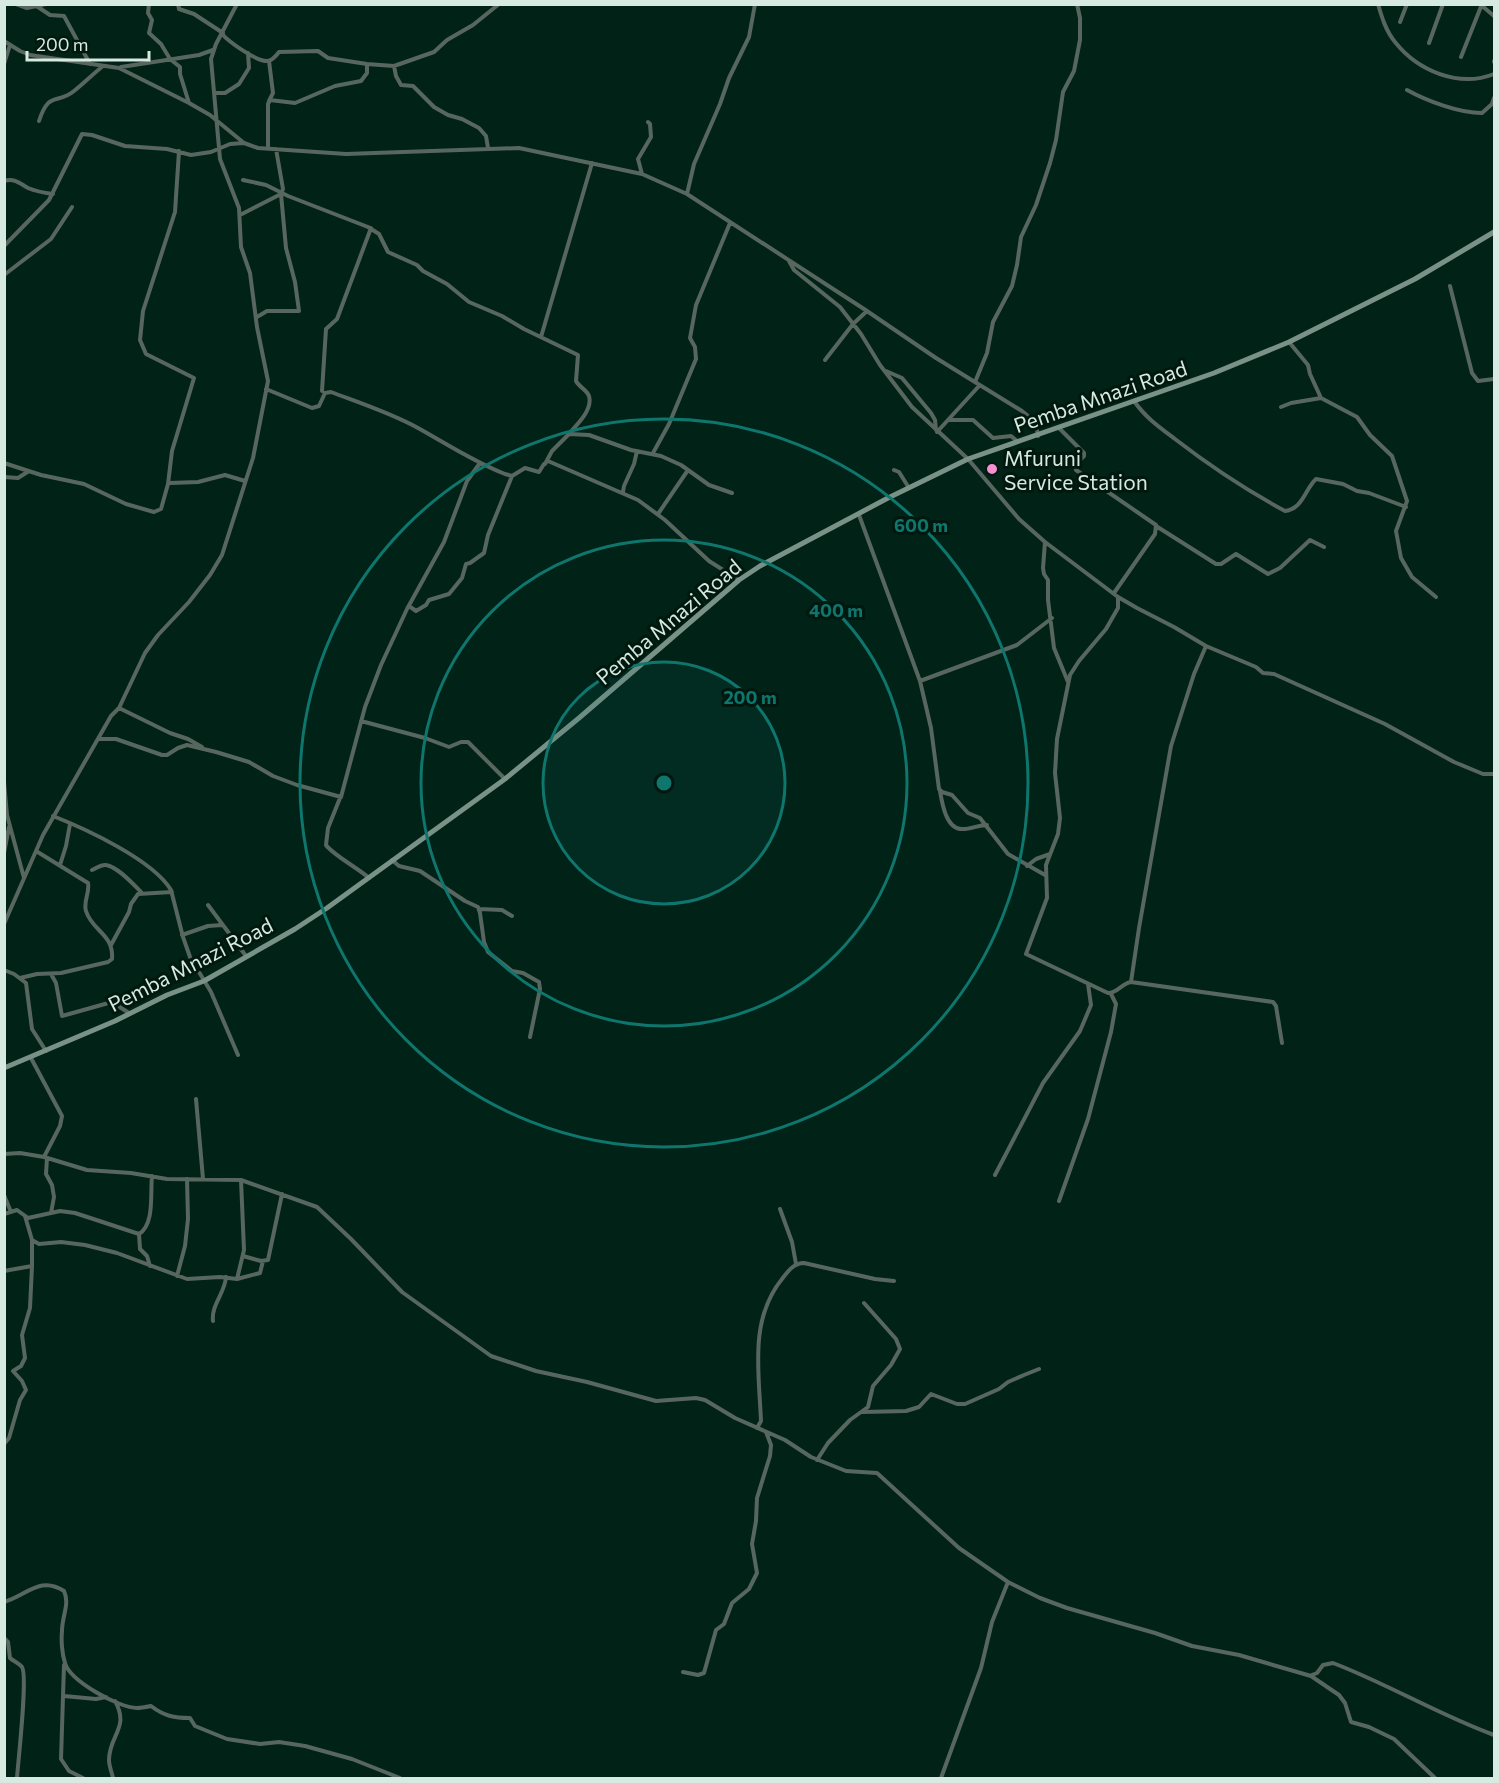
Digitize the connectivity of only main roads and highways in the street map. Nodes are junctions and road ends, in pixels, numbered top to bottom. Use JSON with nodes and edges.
{"nodes":[{"id":1,"x":1494,"y":232,"type":"edge"},
{"id":2,"x":4,"y":1068,"type":"edge"}],
"edges":[{"from":1,"to":2,"type":"main road","name":"Pemba Mnazi Road"}]}
